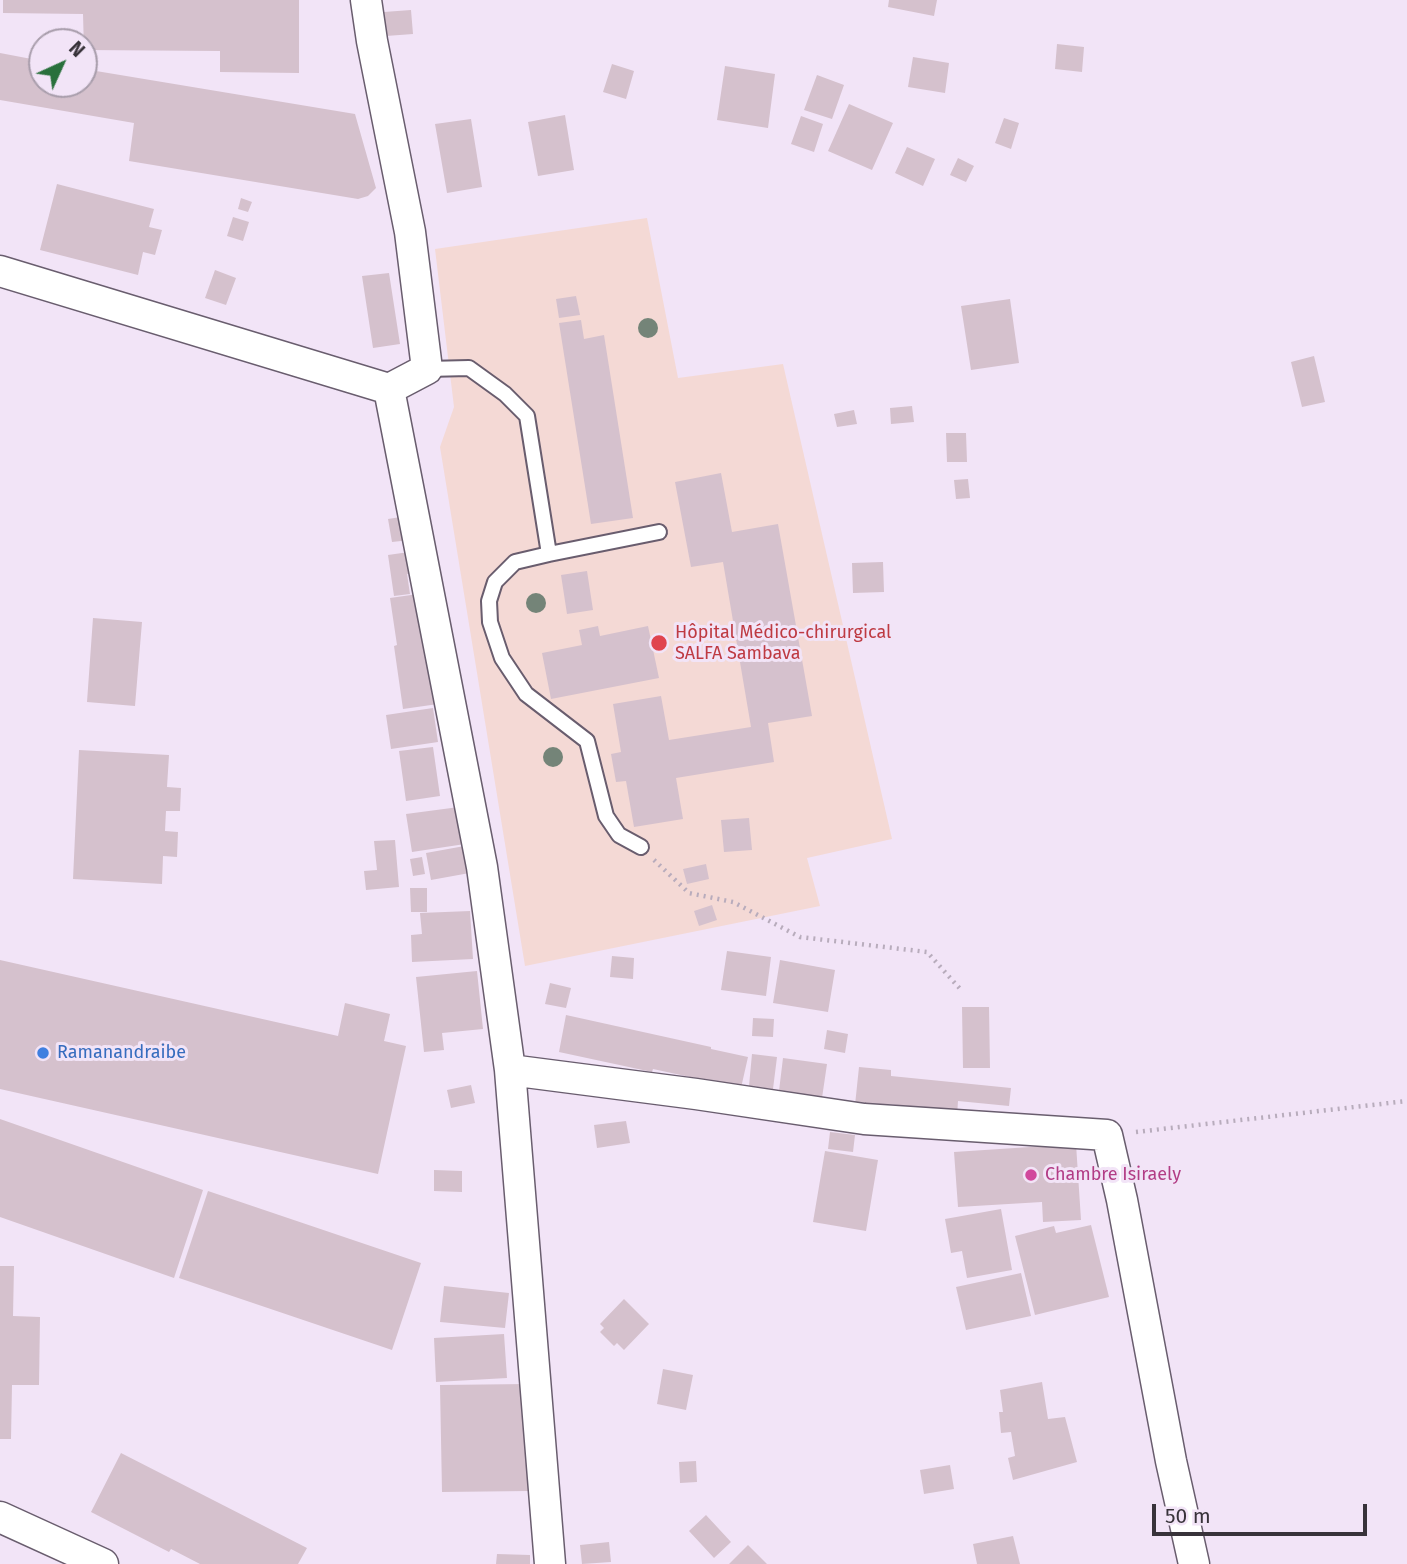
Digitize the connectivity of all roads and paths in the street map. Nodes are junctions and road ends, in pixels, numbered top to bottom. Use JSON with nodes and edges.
{"nodes":[{"id":1,"x":366,"y":0,"type":"edge"},
{"id":2,"x":0,"y":271,"type":"edge"},
{"id":3,"x":427,"y":369,"type":"junction"},
{"id":4,"x":388,"y":388,"type":"junction"},
{"id":5,"x":659,"y":532,"type":"dead end"},
{"id":6,"x":549,"y":554,"type":"junction"},
{"id":7,"x":641,"y":847,"type":"joint"},
{"id":8,"x":962,"y":991,"type":"dead end"},
{"id":9,"x":510,"y":1070,"type":"junction"},
{"id":10,"x":1407,"y":1101,"type":"edge"},
{"id":11,"x":1107,"y":1135,"type":"junction"},
{"id":12,"x":0,"y":1517,"type":"edge"},
{"id":13,"x":103,"y":1564,"type":"edge"},
{"id":14,"x":550,"y":1564,"type":"edge"},
{"id":15,"x":1194,"y":1564,"type":"edge"}],
"edges":[{"from":1,"to":3,"type":"street"},
{"from":2,"to":4,"type":"street"},
{"from":3,"to":4,"type":"street"},
{"from":3,"to":6,"type":"lane"},
{"from":4,"to":9,"type":"street"},
{"from":5,"to":6,"type":"lane"},
{"from":6,"to":7,"type":"lane"},
{"from":7,"to":8,"type":"path"},
{"from":9,"to":11,"type":"street"},
{"from":9,"to":14,"type":"street"},
{"from":10,"to":11,"type":"path"},
{"from":11,"to":15,"type":"street"},
{"from":12,"to":13,"type":"street"}]}
